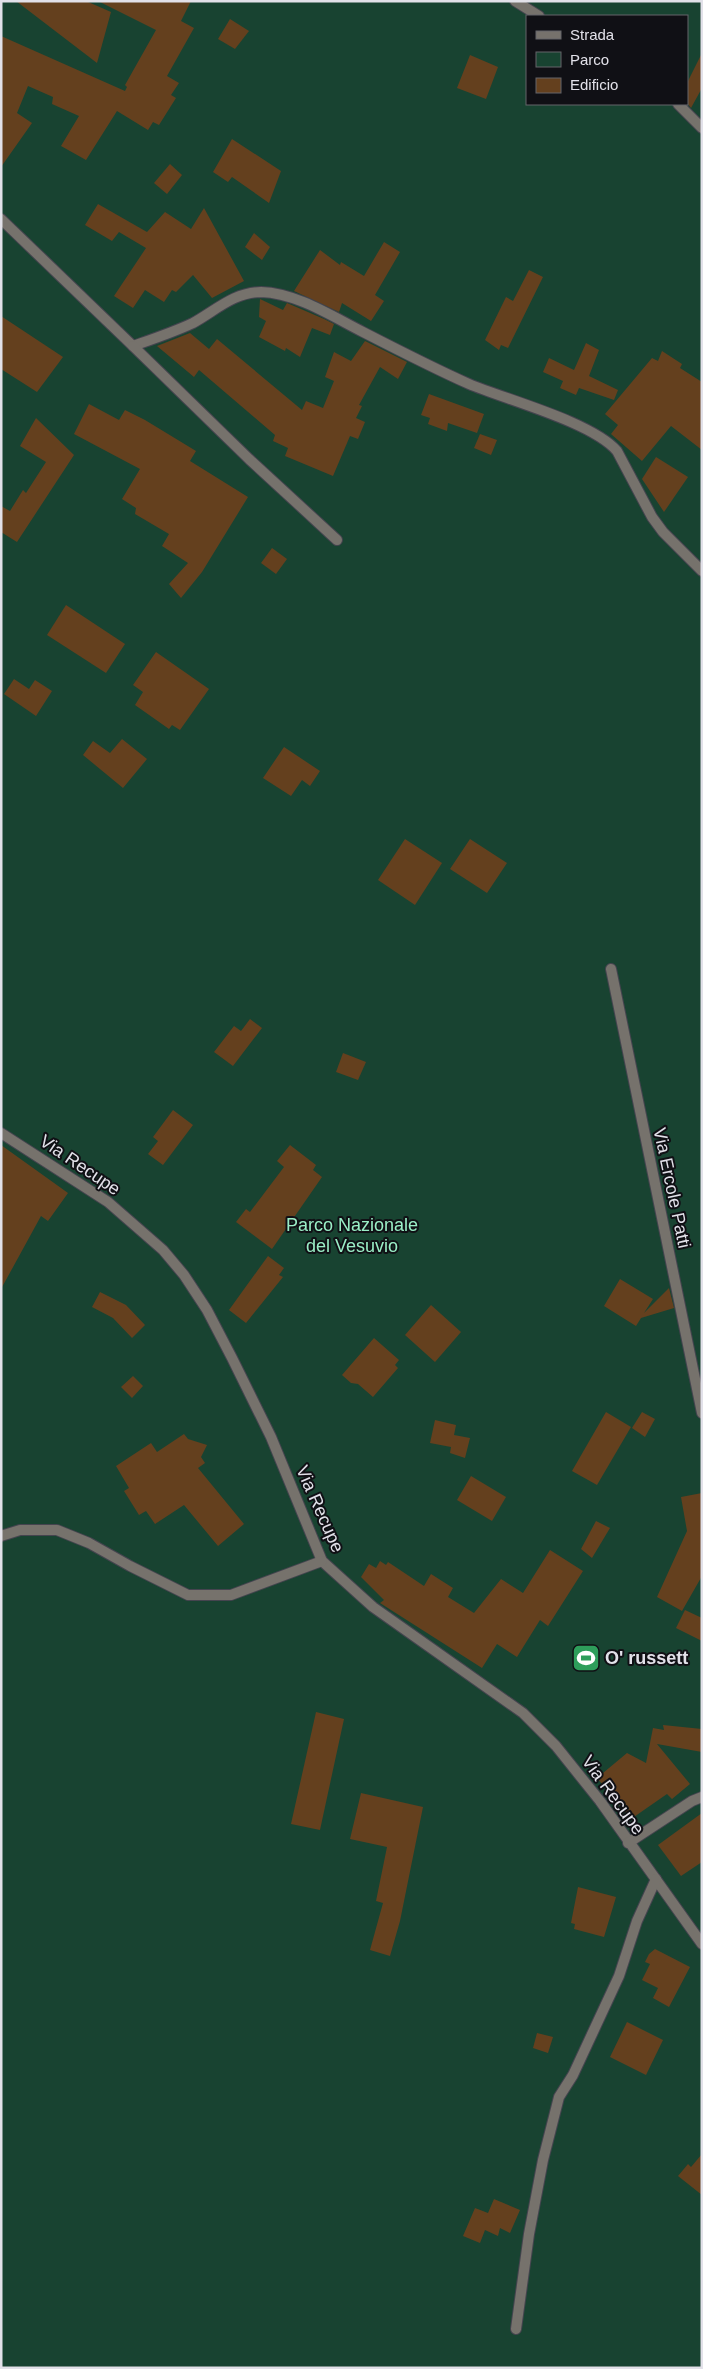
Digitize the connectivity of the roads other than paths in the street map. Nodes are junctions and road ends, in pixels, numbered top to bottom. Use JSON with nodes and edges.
{"nodes":[{"id":1,"x":515,"y":1,"type":"edge"},
{"id":2,"x":537,"y":15,"type":"edge"},
{"id":3,"x":679,"y":105,"type":"edge"},
{"id":4,"x":702,"y":128,"type":"edge"},
{"id":5,"x":1,"y":219,"type":"edge"},
{"id":6,"x":133,"y":346,"type":"junction"},
{"id":7,"x":337,"y":540,"type":"dead end"},
{"id":8,"x":702,"y":571,"type":"edge"},
{"id":9,"x":611,"y":969,"type":"dead end"},
{"id":10,"x":1,"y":1133,"type":"edge"},
{"id":11,"x":702,"y":1413,"type":"edge"},
{"id":12,"x":1,"y":1536,"type":"edge"},
{"id":13,"x":322,"y":1561,"type":"junction"},
{"id":14,"x":702,"y":1798,"type":"edge"},
{"id":15,"x":628,"y":1843,"type":"junction"},
{"id":16,"x":656,"y":1879,"type":"junction"},
{"id":17,"x":702,"y":1944,"type":"edge"},
{"id":18,"x":516,"y":2329,"type":"dead end"}],
"edges":[{"from":1,"to":2,"type":"street"},
{"from":3,"to":4,"type":"street"},
{"from":5,"to":6,"type":"street"},
{"from":6,"to":7,"type":"street"},
{"from":6,"to":8,"type":"street"},
{"from":9,"to":11,"type":"street","name":"Via Ercole Patti"},
{"from":10,"to":13,"type":"street","name":"Via Recupe"},
{"from":12,"to":13,"type":"street"},
{"from":13,"to":15,"type":"street","name":"Via Recupe"},
{"from":14,"to":15,"type":"street"},
{"from":15,"to":16,"type":"street","name":"Via Recupe"},
{"from":16,"to":17,"type":"street","name":"Via Recupe"},
{"from":16,"to":18,"type":"street"}]}
